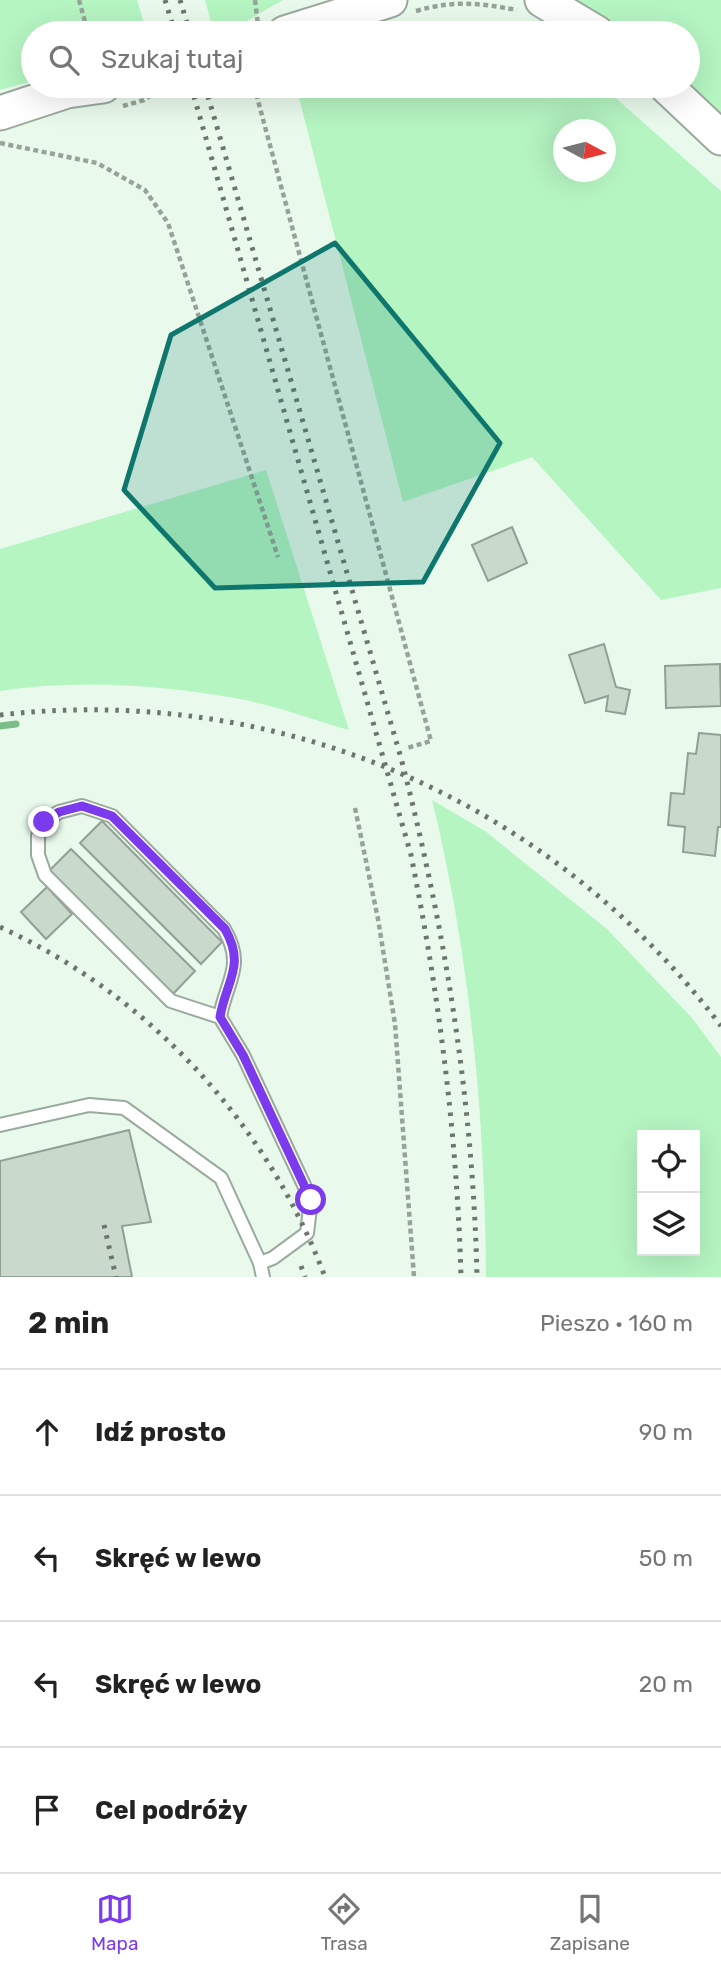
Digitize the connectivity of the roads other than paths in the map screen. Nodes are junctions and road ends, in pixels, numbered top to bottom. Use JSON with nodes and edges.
{"nodes":[{"id":1,"x":535,"y":6,"type":"edge"},
{"id":2,"x":397,"y":7,"type":"edge"},
{"id":3,"x":337,"y":21,"type":"edge"},
{"id":4,"x":569,"y":21,"type":"edge"},
{"id":5,"x":46,"y":98,"type":"edge"},
{"id":6,"x":679,"y":98,"type":"edge"},
{"id":7,"x":0,"y":113,"type":"edge"},
{"id":8,"x":721,"y":138,"type":"edge"},
{"id":9,"x":220,"y":1017,"type":"junction"},
{"id":10,"x":0,"y":1125,"type":"edge"},
{"id":11,"x":260,"y":1263,"type":"junction"},
{"id":12,"x":263,"y":1277,"type":"edge"}],
"edges":[{"from":1,"to":4,"type":"street"},
{"from":2,"to":3,"type":"street"},
{"from":5,"to":7,"type":"street"},
{"from":6,"to":8,"type":"street"},
{"from":9,"to":9,"type":"lane"},
{"from":9,"to":11,"type":"lane"},
{"from":10,"to":11,"type":"lane"},
{"from":11,"to":12,"type":"lane"}]}
